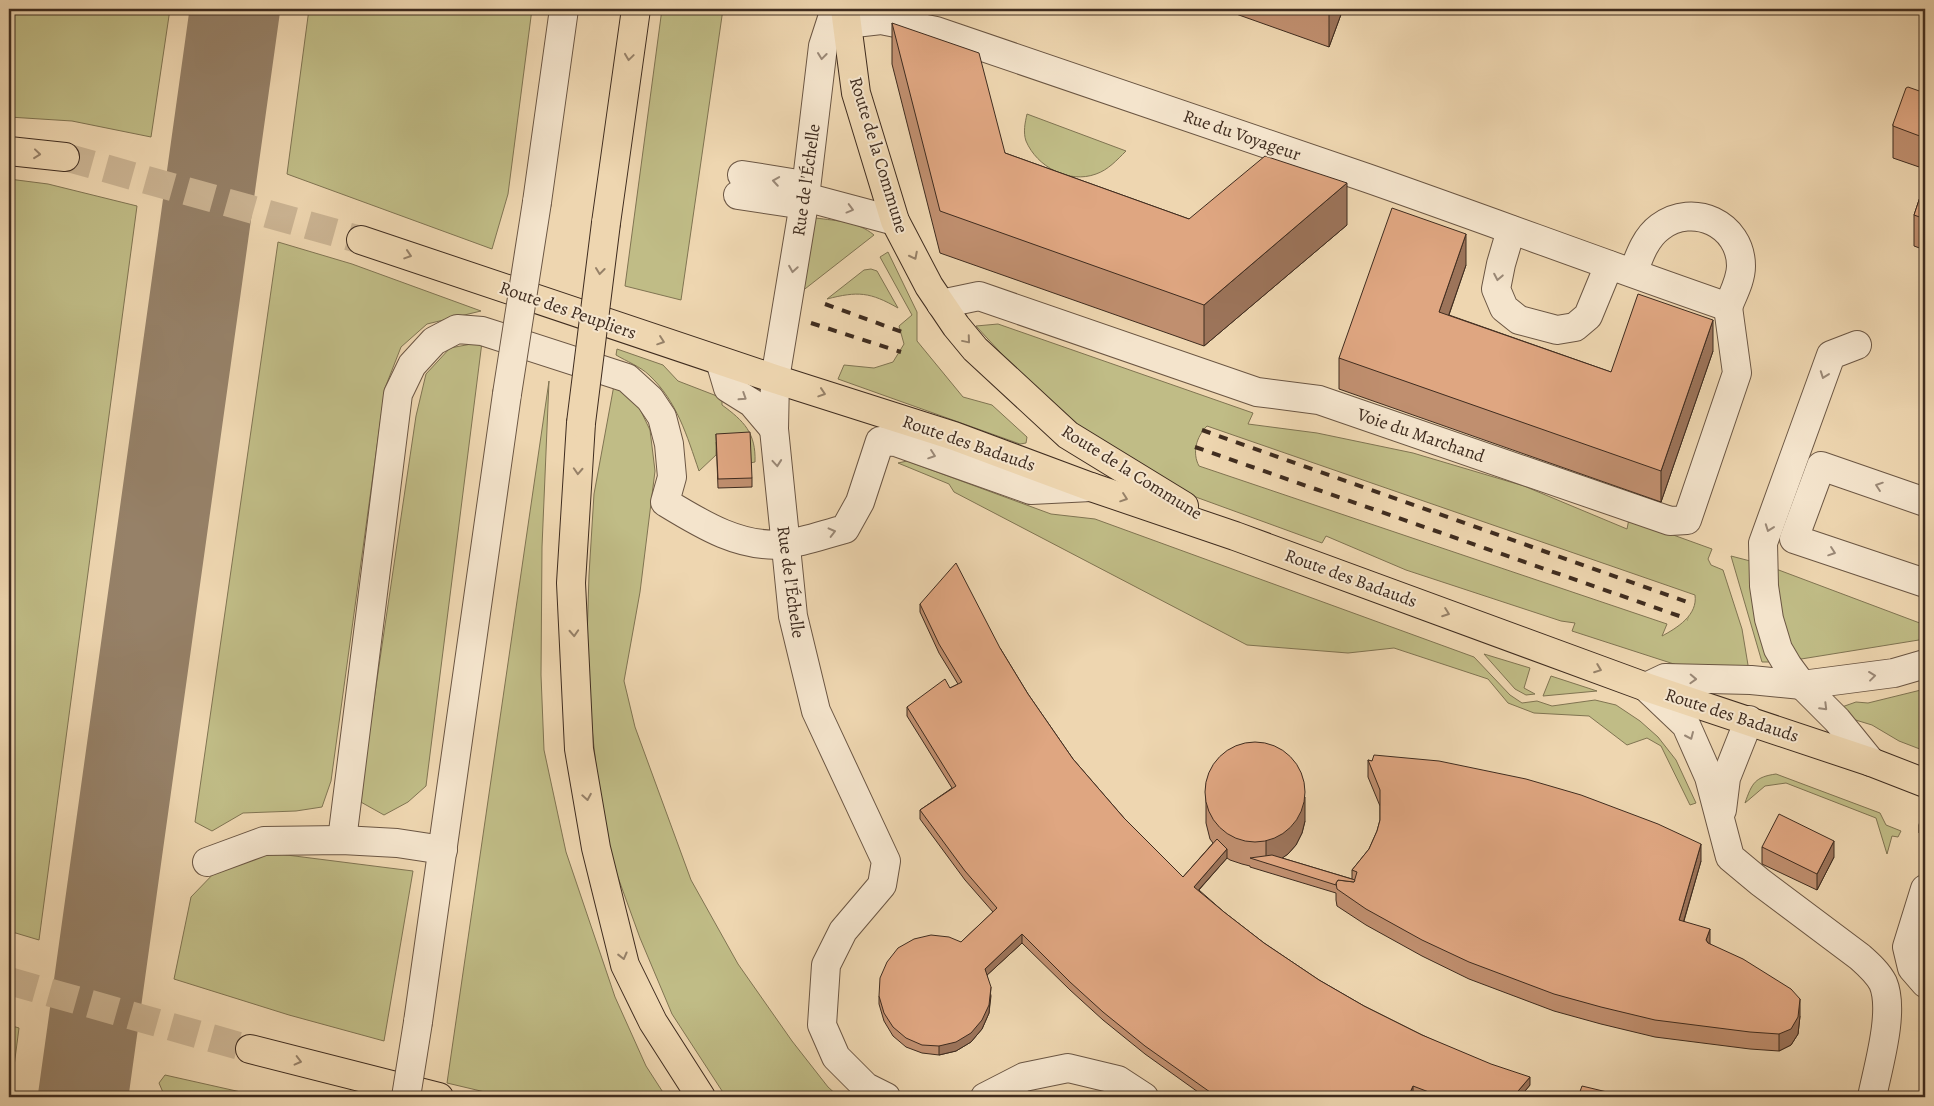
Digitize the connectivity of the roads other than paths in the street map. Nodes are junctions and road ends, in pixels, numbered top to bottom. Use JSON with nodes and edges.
{"nodes":[{"id":1,"x":564,"y":9,"type":"edge"},
{"id":2,"x":636,"y":9,"type":"edge"},
{"id":3,"x":842,"y":14,"type":"edge"},
{"id":4,"x":9,"y":151,"type":"edge"},
{"id":5,"x":65,"y":157,"type":"tunnel mouth"},
{"id":6,"x":740,"y":185,"type":"dead end"},
{"id":7,"x":805,"y":197,"type":"junction"},
{"id":8,"x":896,"y":221,"type":"junction"},
{"id":9,"x":1511,"y":230,"type":"junction"},
{"id":10,"x":362,"y":240,"type":"tunnel mouth"},
{"id":11,"x":1621,"y":269,"type":"junction"},
{"id":12,"x":941,"y":304,"type":"junction"},
{"id":13,"x":1728,"y":306,"type":"junction"},
{"id":14,"x":1857,"y":345,"type":"dead end"},
{"id":15,"x":720,"y":361,"type":"junction"},
{"id":16,"x":775,"y":379,"type":"junction"},
{"id":17,"x":774,"y":429,"type":"junction"},
{"id":18,"x":1091,"y":487,"type":"junction"},
{"id":19,"x":1925,"y":502,"type":"edge"},
{"id":20,"x":1235,"y":536,"type":"junction"},
{"id":21,"x":785,"y":544,"type":"junction"},
{"id":22,"x":1925,"y":584,"type":"edge"},
{"id":23,"x":1925,"y":664,"type":"edge"},
{"id":24,"x":1802,"y":685,"type":"junction"},
{"id":25,"x":1646,"y":687,"type":"junction"},
{"id":26,"x":1749,"y":720,"type":"junction"},
{"id":27,"x":1871,"y":762,"type":"junction"},
{"id":28,"x":1925,"y":783,"type":"edge"},
{"id":29,"x":1720,"y":819,"type":"junction"},
{"id":30,"x":342,"y":840,"type":"junction"},
{"id":31,"x":443,"y":850,"type":"junction"},
{"id":32,"x":208,"y":862,"type":"dead end"},
{"id":33,"x":1925,"y":889,"type":"edge"},
{"id":34,"x":1925,"y":983,"type":"edge"},
{"id":35,"x":250,"y":1049,"type":"tunnel mouth"},
{"id":36,"x":406,"y":1097,"type":"edge"},
{"id":37,"x":439,"y":1097,"type":"edge"},
{"id":38,"x":701,"y":1097,"type":"edge"},
{"id":39,"x":886,"y":1097,"type":"edge"},
{"id":40,"x":985,"y":1097,"type":"edge"},
{"id":41,"x":1144,"y":1097,"type":"edge"},
{"id":42,"x":1872,"y":1097,"type":"edge"}],
"edges":[{"from":1,"to":31,"type":"street","bridge":true},
{"from":2,"to":38,"type":"main road","one_way":true,"bridge":true},
{"from":3,"to":7,"type":"street","name":"Rue de l'Échelle","one_way":true},
{"from":3,"to":8,"type":"main road","name":"Route de la Commune"},
{"from":3,"to":9,"type":"street","name":"Rue du Voyageur"},
{"from":4,"to":5,"type":"main road","one_way":true},
{"from":6,"to":7,"type":"street"},
{"from":7,"to":8,"type":"street","one_way":true},
{"from":7,"to":16,"type":"street","name":"Rue de l'Échelle","one_way":true},
{"from":8,"to":12,"type":"main road","name":"Route de la Commune","one_way":true},
{"from":9,"to":11,"type":"street","name":"Rue du Voyageur"},
{"from":9,"to":11,"type":"street","one_way":true},
{"from":10,"to":15,"type":"main road","name":"Route des Peupliers","one_way":true},
{"from":11,"to":13,"type":"street","name":"Rue du Voyageur"},
{"from":11,"to":13,"type":"street"},
{"from":12,"to":13,"type":"street","name":"Voie du Marchand"},
{"from":12,"to":20,"type":"main road","name":"Route de la Commune","one_way":true},
{"from":14,"to":24,"type":"street","one_way":true},
{"from":15,"to":16,"type":"main road","name":"Route des Peupliers"},
{"from":15,"to":17,"type":"street","one_way":true},
{"from":16,"to":17,"type":"street","name":"Rue de l'Échelle"},
{"from":16,"to":18,"type":"main road","name":"Route des Badauds","one_way":true},
{"from":17,"to":21,"type":"street","name":"Rue de l'Échelle","one_way":true},
{"from":18,"to":20,"type":"main road","name":"Route des Badauds","one_way":true},
{"from":21,"to":18,"type":"street","one_way":true},
{"from":19,"to":22,"type":"street","one_way":true},
{"from":20,"to":25,"type":"main road","name":"Route des Badauds","one_way":true},
{"from":21,"to":30,"type":"street"},
{"from":21,"to":39,"type":"street","name":"Rue de l'Échelle"},
{"from":24,"to":23,"type":"street","one_way":true},
{"from":25,"to":24,"type":"street","one_way":true},
{"from":24,"to":27,"type":"street","one_way":true},
{"from":25,"to":26,"type":"main road","name":"Route des Badauds"},
{"from":25,"to":29,"type":"street","one_way":true},
{"from":26,"to":27,"type":"main road","name":"Route des Badauds"},
{"from":26,"to":29,"type":"street"},
{"from":27,"to":28,"type":"main road","name":"Route des Badauds"},
{"from":29,"to":42,"type":"street"},
{"from":30,"to":31,"type":"street"},
{"from":30,"to":32,"type":"street"},
{"from":31,"to":36,"type":"street","bridge":true},
{"from":33,"to":34,"type":"street"},
{"from":35,"to":37,"type":"main road","one_way":true},
{"from":40,"to":41,"type":"street"}]}
